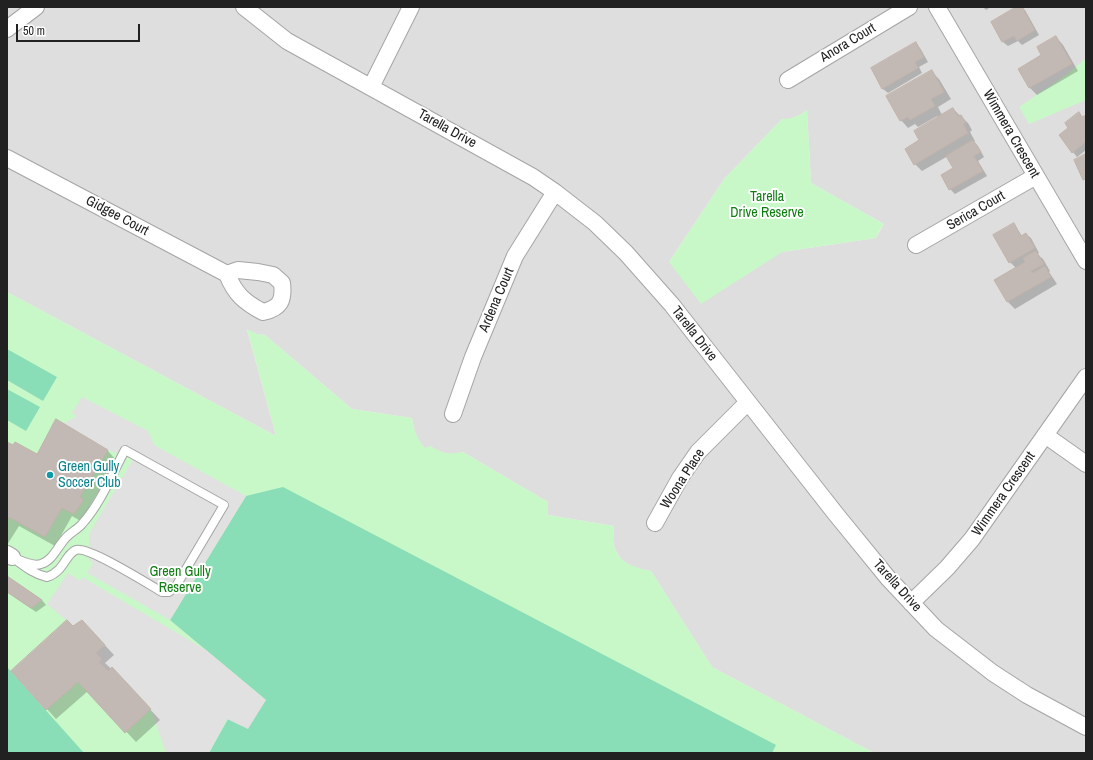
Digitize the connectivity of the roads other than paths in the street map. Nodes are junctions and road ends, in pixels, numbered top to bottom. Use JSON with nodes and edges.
{"nodes":[{"id":1,"x":36,"y":7,"type":"edge"},
{"id":2,"x":244,"y":7,"type":"edge"},
{"id":3,"x":411,"y":7,"type":"edge"},
{"id":4,"x":909,"y":7,"type":"edge"},
{"id":5,"x":937,"y":7,"type":"edge"},
{"id":6,"x":7,"y":29,"type":"edge"},
{"id":7,"x":788,"y":80,"type":"dead end"},
{"id":8,"x":371,"y":87,"type":"junction"},
{"id":9,"x":7,"y":158,"type":"edge"},
{"id":10,"x":1036,"y":176,"type":"junction"},
{"id":11,"x":556,"y":192,"type":"junction"},
{"id":12,"x":916,"y":245,"type":"dead end"},
{"id":13,"x":1086,"y":261,"type":"edge"},
{"id":14,"x":227,"y":274,"type":"dead end"},
{"id":15,"x":1086,"y":377,"type":"edge"},
{"id":16,"x":748,"y":402,"type":"junction"},
{"id":17,"x":453,"y":414,"type":"dead end"},
{"id":18,"x":1045,"y":436,"type":"junction"},
{"id":19,"x":1086,"y":464,"type":"edge"},
{"id":20,"x":655,"y":523,"type":"dead end"},
{"id":21,"x":9,"y":556,"type":"edge"},
{"id":22,"x":911,"y":603,"type":"junction"},
{"id":23,"x":1086,"y":727,"type":"edge"}],
"edges":[{"from":1,"to":6,"type":"street"},
{"from":2,"to":8,"type":"street","name":"Tarella Drive"},
{"from":3,"to":8,"type":"street"},
{"from":4,"to":7,"type":"street","name":"Anora Court"},
{"from":5,"to":10,"type":"street","name":"Wimmera Crescent"},
{"from":8,"to":11,"type":"street","name":"Tarella Drive"},
{"from":9,"to":14,"type":"street","name":"Gidgee Court"},
{"from":10,"to":12,"type":"street","name":"Serica Court"},
{"from":10,"to":13,"type":"street","name":"Wimmera Crescent"},
{"from":11,"to":16,"type":"street","name":"Tarella Drive"},
{"from":11,"to":17,"type":"street","name":"Ardena Court"},
{"from":15,"to":18,"type":"street","name":"Wimmera Crescent"},
{"from":16,"to":20,"type":"street","name":"Woona Place"},
{"from":16,"to":22,"type":"street","name":"Tarella Drive"},
{"from":18,"to":19,"type":"street"},
{"from":18,"to":22,"type":"street","name":"Wimmera Crescent"},
{"from":21,"to":21,"type":"lane"},
{"from":22,"to":23,"type":"street","name":"Tarella Drive"}]}
